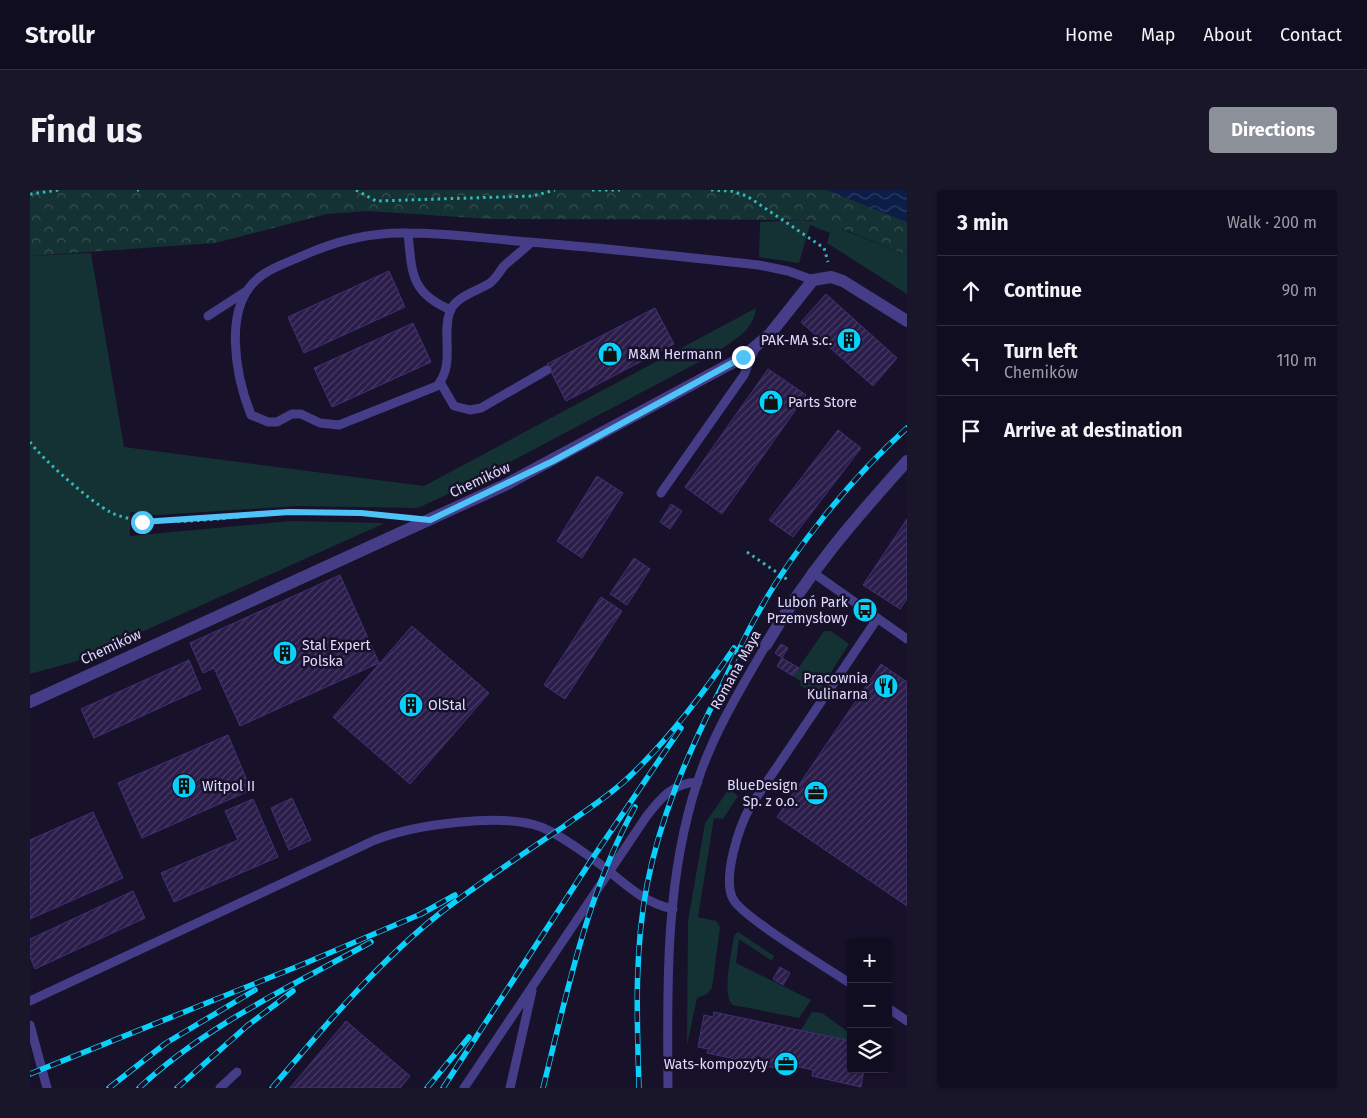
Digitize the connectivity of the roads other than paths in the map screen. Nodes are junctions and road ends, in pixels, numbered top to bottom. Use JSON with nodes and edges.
{"nodes":[{"id":1,"x":408,"y":233,"type":"junction"},
{"id":2,"x":532,"y":242,"type":"junction"},
{"id":3,"x":813,"y":280,"type":"junction"},
{"id":4,"x":252,"y":287,"type":"junction"},
{"id":5,"x":451,"y":310,"type":"junction"},
{"id":6,"x":208,"y":316,"type":"dead end"},
{"id":7,"x":907,"y":321,"type":"edge"},
{"id":8,"x":755,"y":348,"type":"junction"},
{"id":9,"x":547,"y":370,"type":"dead end"},
{"id":10,"x":440,"y":382,"type":"junction"},
{"id":11,"x":907,"y":461,"type":"edge"},
{"id":12,"x":662,"y":493,"type":"dead end"},
{"id":13,"x":812,"y":572,"type":"junction"},
{"id":14,"x":877,"y":619,"type":"junction"},
{"id":15,"x":907,"y":639,"type":"edge"},
{"id":16,"x":766,"y":645,"type":"joint"},
{"id":17,"x":30,"y":702,"type":"edge"},
{"id":18,"x":698,"y":782,"type":"junction"},
{"id":19,"x":756,"y":798,"type":"dead end"},
{"id":20,"x":750,"y":807,"type":"dead end"},
{"id":21,"x":608,"y":871,"type":"junction"},
{"id":22,"x":672,"y":909,"type":"junction"},
{"id":23,"x":850,"y":983,"type":"edge"},
{"id":24,"x":533,"y":986,"type":"junction"},
{"id":25,"x":30,"y":1001,"type":"edge"},
{"id":26,"x":892,"y":1011,"type":"edge"},
{"id":27,"x":907,"y":1021,"type":"edge"},
{"id":28,"x":30,"y":1025,"type":"edge"},
{"id":29,"x":237,"y":1072,"type":"dead end"},
{"id":30,"x":47,"y":1088,"type":"edge"},
{"id":31,"x":220,"y":1088,"type":"edge"},
{"id":32,"x":464,"y":1088,"type":"edge"},
{"id":33,"x":510,"y":1088,"type":"edge"},
{"id":34,"x":668,"y":1088,"type":"edge"}],
"edges":[{"from":1,"to":2,"type":"lane"},
{"from":1,"to":4,"type":"lane"},
{"from":1,"to":5,"type":"lane"},
{"from":2,"to":3,"type":"lane"},
{"from":2,"to":5,"type":"lane"},
{"from":3,"to":7,"type":"street"},
{"from":3,"to":8,"type":"street","name":"Chemików"},
{"from":4,"to":6,"type":"lane"},
{"from":4,"to":10,"type":"lane"},
{"from":5,"to":10,"type":"lane"},
{"from":8,"to":12,"type":"lane"},
{"from":8,"to":17,"type":"street","name":"Chemików"},
{"from":9,"to":10,"type":"lane"},
{"from":11,"to":13,"type":"street","name":"Romana Maya"},
{"from":13,"to":14,"type":"lane"},
{"from":13,"to":16,"type":"street","name":"Romana Maya"},
{"from":14,"to":15,"type":"lane"},
{"from":14,"to":19,"type":"lane"},
{"from":16,"to":18,"type":"lane","name":"Romana Maya"},
{"from":18,"to":21,"type":"lane"},
{"from":18,"to":22,"type":"lane","name":"Romana Maya"},
{"from":20,"to":23,"type":"lane"},
{"from":21,"to":22,"type":"lane"},
{"from":21,"to":24,"type":"lane"},
{"from":21,"to":25,"type":"lane"},
{"from":22,"to":34,"type":"lane","name":"Romana Maya"},
{"from":24,"to":32,"type":"lane"},
{"from":24,"to":33,"type":"lane"},
{"from":26,"to":27,"type":"lane"},
{"from":28,"to":30,"type":"lane"},
{"from":29,"to":31,"type":"lane"}]}
